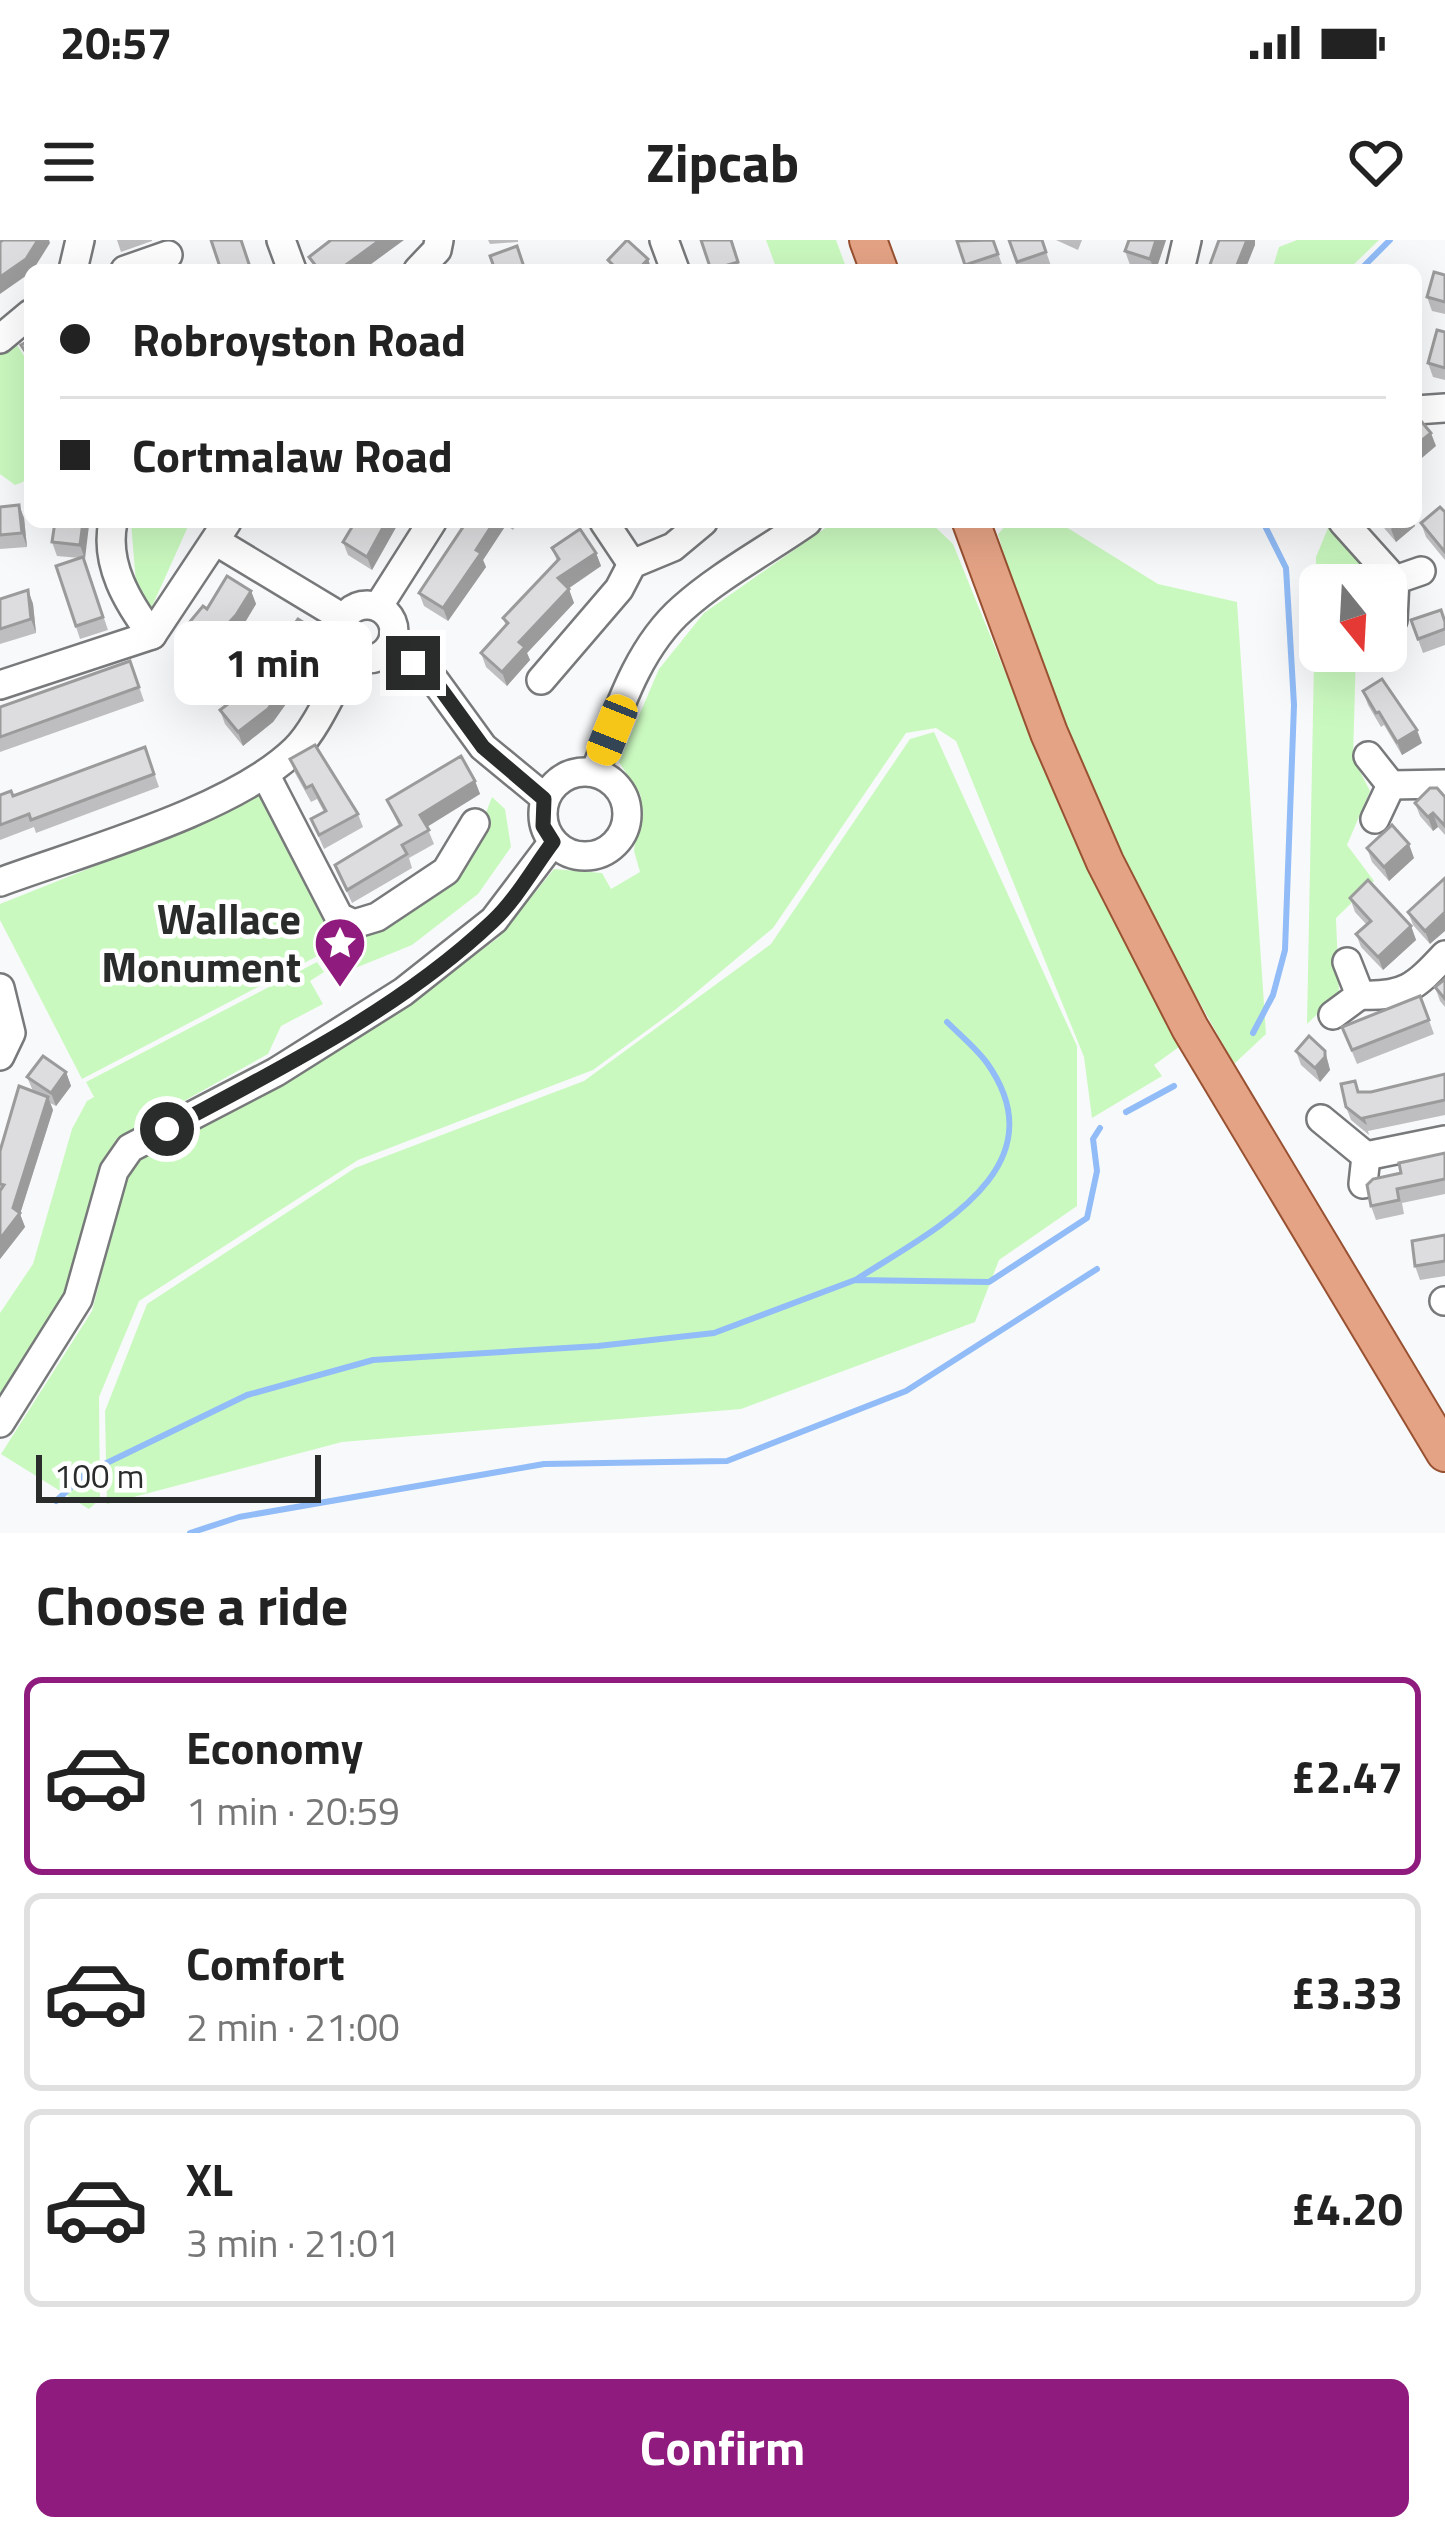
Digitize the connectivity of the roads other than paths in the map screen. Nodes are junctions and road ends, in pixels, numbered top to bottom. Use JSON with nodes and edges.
{"nodes":[{"id":1,"x":167,"y":255,"type":"dead end"},
{"id":2,"x":141,"y":264,"type":"edge"},
{"id":3,"x":24,"y":319,"type":"edge"},
{"id":4,"x":0,"y":339,"type":"edge"},
{"id":5,"x":112,"y":528,"type":"edge"},
{"id":6,"x":428,"y":528,"type":"edge"},
{"id":7,"x":608,"y":528,"type":"edge"},
{"id":8,"x":696,"y":528,"type":"edge"},
{"id":9,"x":798,"y":528,"type":"edge"},
{"id":10,"x":973,"y":528,"type":"edge"},
{"id":11,"x":1350,"y":528,"type":"edge"},
{"id":12,"x":222,"y":532,"type":"edge"},
{"id":13,"x":632,"y":564,"type":"junction"},
{"id":14,"x":1394,"y":564,"type":"edge"},
{"id":15,"x":378,"y":607,"type":"junction"},
{"id":16,"x":343,"y":618,"type":"junction"},
{"id":17,"x":152,"y":635,"type":"junction"},
{"id":18,"x":391,"y":645,"type":"junction"},
{"id":19,"x":352,"y":655,"type":"junction"},
{"id":20,"x":541,"y":680,"type":"dead end"},
{"id":21,"x":0,"y":685,"type":"edge"},
{"id":22,"x":1368,"y":756,"type":"dead end"},
{"id":23,"x":595,"y":772,"type":"junction"},
{"id":24,"x":265,"y":774,"type":"junction"},
{"id":25,"x":1445,"y":784,"type":"edge"},
{"id":26,"x":1391,"y":785,"type":"junction"},
{"id":27,"x":544,"y":799,"type":"junction"},
{"id":28,"x":1375,"y":819,"type":"dead end"},
{"id":29,"x":476,"y":823,"type":"dead end"},
{"id":30,"x":553,"y":842,"type":"junction"},
{"id":31,"x":0,"y":882,"type":"edge"},
{"id":32,"x":1445,"y":956,"type":"edge"},
{"id":33,"x":1347,"y":962,"type":"dead end"},
{"id":34,"x":0,"y":988,"type":"edge"},
{"id":35,"x":1360,"y":995,"type":"junction"},
{"id":36,"x":1333,"y":1015,"type":"dead end"},
{"id":37,"x":0,"y":1055,"type":"edge"},
{"id":38,"x":1321,"y":1119,"type":"dead end"},
{"id":39,"x":1445,"y":1140,"type":"edge"},
{"id":40,"x":0,"y":1424,"type":"edge"},
{"id":41,"x":1445,"y":1453,"type":"edge"}],
"edges":[{"from":1,"to":2,"type":"street"},
{"from":3,"to":4,"type":"street"},
{"from":5,"to":17,"type":"street"},
{"from":6,"to":15,"type":"street"},
{"from":7,"to":13,"type":"street"},
{"from":8,"to":13,"type":"street"},
{"from":9,"to":23,"type":"street"},
{"from":10,"to":41,"type":"main road"},
{"from":11,"to":14,"type":"street"},
{"from":12,"to":16,"type":"street"},
{"from":12,"to":17,"type":"street"},
{"from":13,"to":20,"type":"street"},
{"from":15,"to":16,"type":"street"},
{"from":15,"to":18,"type":"street"},
{"from":16,"to":19,"type":"street"},
{"from":17,"to":21,"type":"street"},
{"from":18,"to":19,"type":"street"},
{"from":18,"to":27,"type":"street"},
{"from":19,"to":24,"type":"street"},
{"from":22,"to":26,"type":"street"},
{"from":23,"to":27,"type":"street"},
{"from":23,"to":30,"type":"street"},
{"from":24,"to":29,"type":"street"},
{"from":24,"to":31,"type":"street"},
{"from":25,"to":26,"type":"street"},
{"from":26,"to":28,"type":"street"},
{"from":27,"to":30,"type":"street"},
{"from":30,"to":40,"type":"street"},
{"from":32,"to":35,"type":"street"},
{"from":33,"to":35,"type":"street"},
{"from":34,"to":37,"type":"street"},
{"from":35,"to":36,"type":"street"},
{"from":38,"to":39,"type":"street"}]}
